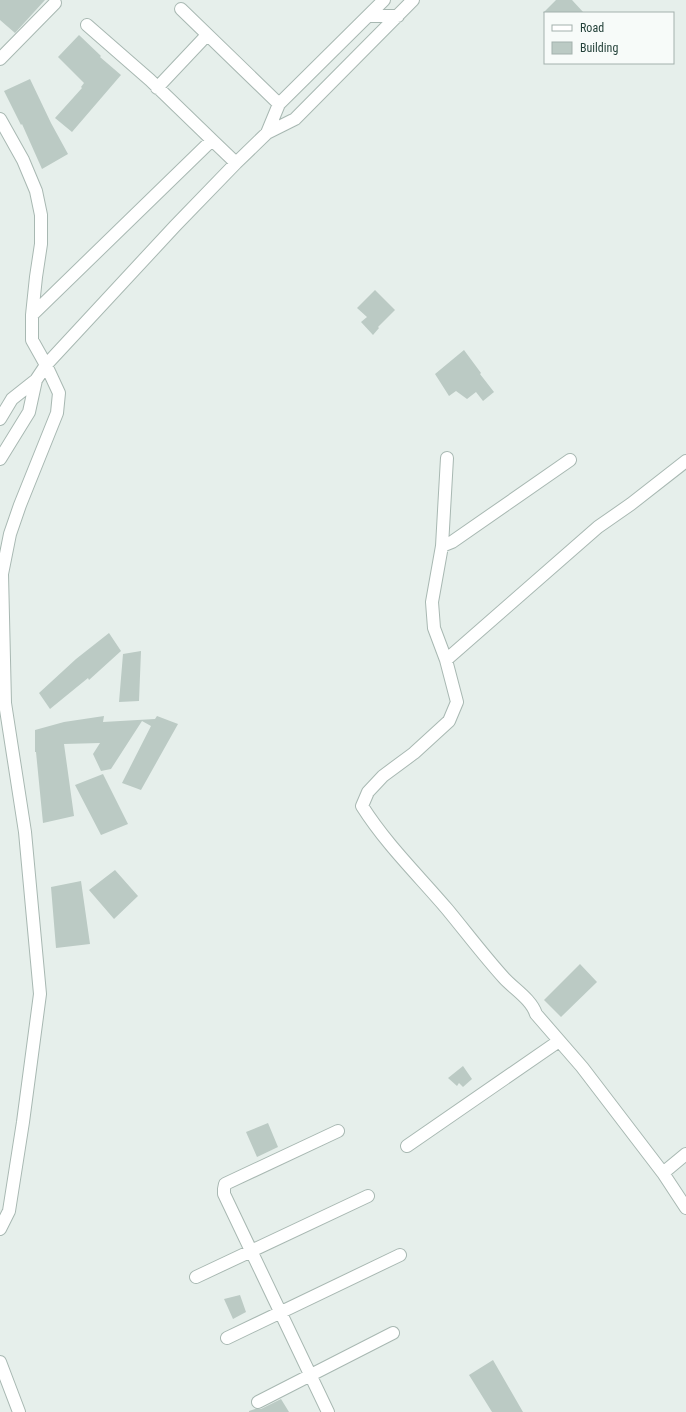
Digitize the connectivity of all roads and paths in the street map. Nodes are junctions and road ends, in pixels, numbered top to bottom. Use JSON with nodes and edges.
{"nodes":[{"id":1,"x":384,"y":0,"type":"edge"},
{"id":2,"x":413,"y":0,"type":"edge"},
{"id":3,"x":55,"y":3,"type":"dead end"},
{"id":4,"x":181,"y":9,"type":"dead end"},
{"id":5,"x":369,"y":16,"type":"junction"},
{"id":6,"x":398,"y":16,"type":"junction"},
{"id":7,"x":87,"y":25,"type":"dead end"},
{"id":8,"x":207,"y":35,"type":"junction"},
{"id":9,"x":0,"y":59,"type":"edge"},
{"id":10,"x":156,"y":88,"type":"junction"},
{"id":11,"x":279,"y":104,"type":"junction"},
{"id":12,"x":0,"y":119,"type":"edge"},
{"id":13,"x":267,"y":133,"type":"junction"},
{"id":14,"x":4,"y":138,"type":"edge"},
{"id":15,"x":212,"y":140,"type":"junction"},
{"id":16,"x":236,"y":163,"type":"junction"},
{"id":17,"x":32,"y":314,"type":"junction"},
{"id":18,"x":46,"y":365,"type":"junction"},
{"id":19,"x":36,"y":380,"type":"junction"},
{"id":20,"x":0,"y":420,"type":"edge"},
{"id":21,"x":447,"y":458,"type":"dead end"},
{"id":22,"x":0,"y":459,"type":"edge"},
{"id":23,"x":570,"y":460,"type":"dead end"},
{"id":24,"x":686,"y":461,"type":"edge"},
{"id":25,"x":442,"y":546,"type":"junction"},
{"id":26,"x":446,"y":660,"type":"junction"},
{"id":27,"x":559,"y":1041,"type":"junction"},
{"id":28,"x":338,"y":1131,"type":"dead end"},
{"id":29,"x":407,"y":1146,"type":"dead end"},
{"id":30,"x":686,"y":1154,"type":"edge"},
{"id":31,"x":663,"y":1174,"type":"junction"},
{"id":32,"x":368,"y":1196,"type":"dead end"},
{"id":33,"x":686,"y":1208,"type":"edge"},
{"id":34,"x":0,"y":1229,"type":"edge"},
{"id":35,"x":251,"y":1250,"type":"junction"},
{"id":36,"x":400,"y":1255,"type":"dead end"},
{"id":37,"x":196,"y":1277,"type":"dead end"},
{"id":38,"x":281,"y":1313,"type":"junction"},
{"id":39,"x":393,"y":1333,"type":"dead end"},
{"id":40,"x":227,"y":1338,"type":"dead end"},
{"id":41,"x":0,"y":1362,"type":"edge"},
{"id":42,"x":311,"y":1376,"type":"junction"},
{"id":43,"x":258,"y":1402,"type":"dead end"},
{"id":44,"x":19,"y":1412,"type":"edge"},
{"id":45,"x":328,"y":1412,"type":"edge"}],
"edges":[{"from":1,"to":5,"type":"street"},
{"from":2,"to":6,"type":"street"},
{"from":3,"to":9,"type":"street"},
{"from":4,"to":8,"type":"street"},
{"from":5,"to":6,"type":"street"},
{"from":5,"to":11,"type":"street"},
{"from":6,"to":13,"type":"street"},
{"from":7,"to":10,"type":"street"},
{"from":8,"to":10,"type":"street"},
{"from":8,"to":11,"type":"street"},
{"from":10,"to":15,"type":"street"},
{"from":11,"to":13,"type":"street"},
{"from":12,"to":14,"type":"street"},
{"from":13,"to":16,"type":"street"},
{"from":14,"to":17,"type":"street"},
{"from":15,"to":16,"type":"street"},
{"from":15,"to":17,"type":"street"},
{"from":16,"to":18,"type":"street"},
{"from":17,"to":18,"type":"street"},
{"from":18,"to":19,"type":"street"},
{"from":18,"to":34,"type":"street"},
{"from":19,"to":20,"type":"street"},
{"from":19,"to":22,"type":"street"},
{"from":21,"to":25,"type":"street"},
{"from":23,"to":25,"type":"street"},
{"from":24,"to":26,"type":"street"},
{"from":25,"to":26,"type":"street"},
{"from":26,"to":27,"type":"street"},
{"from":27,"to":29,"type":"street"},
{"from":27,"to":31,"type":"street"},
{"from":28,"to":35,"type":"street"},
{"from":30,"to":31,"type":"street"},
{"from":31,"to":33,"type":"street"},
{"from":32,"to":35,"type":"street"},
{"from":35,"to":37,"type":"street"},
{"from":35,"to":38,"type":"street"},
{"from":36,"to":38,"type":"street"},
{"from":38,"to":40,"type":"street"},
{"from":38,"to":42,"type":"street"},
{"from":39,"to":42,"type":"street"},
{"from":41,"to":44,"type":"street"},
{"from":42,"to":43,"type":"street"},
{"from":42,"to":45,"type":"street"}]}
